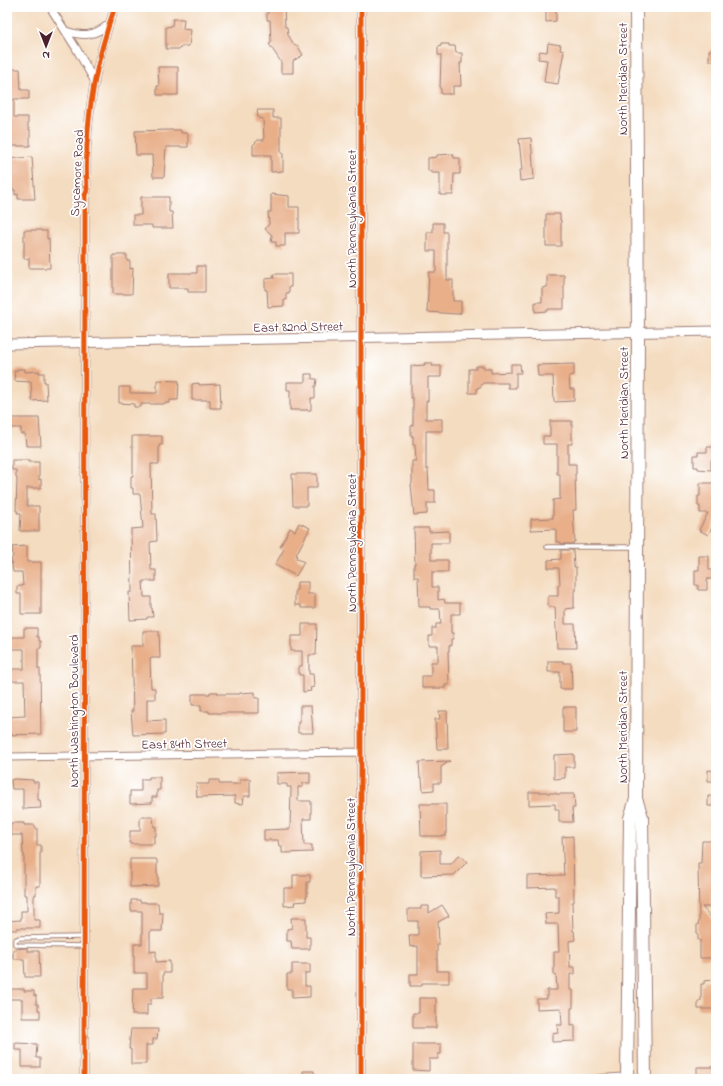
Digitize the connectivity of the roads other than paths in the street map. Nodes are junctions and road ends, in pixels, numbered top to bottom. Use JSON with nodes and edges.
{"nodes":[{"id":1,"x":50,"y":7,"type":"edge"},
{"id":2,"x":115,"y":7,"type":"edge"},
{"id":3,"x":362,"y":7,"type":"edge"},
{"id":4,"x":636,"y":7,"type":"edge"},
{"id":5,"x":109,"y":24,"type":"junction"},
{"id":6,"x":66,"y":31,"type":"junction"},
{"id":7,"x":95,"y":82,"type":"junction"},
{"id":8,"x":716,"y":331,"type":"edge"},
{"id":9,"x":638,"y":333,"type":"junction"},
{"id":10,"x":362,"y":338,"type":"junction"},
{"id":11,"x":85,"y":342,"type":"junction"},
{"id":12,"x":7,"y":344,"type":"edge"},
{"id":13,"x":547,"y":547,"type":"dead end"},
{"id":14,"x":636,"y":547,"type":"junction"},
{"id":15,"x":361,"y":752,"type":"junction"},
{"id":16,"x":7,"y":757,"type":"edge"},
{"id":17,"x":84,"y":757,"type":"junction"},
{"id":18,"x":636,"y":799,"type":"junction"},
{"id":19,"x":84,"y":937,"type":"junction"},
{"id":20,"x":84,"y":946,"type":"junction"},
{"id":21,"x":627,"y":1077,"type":"edge"},
{"id":22,"x":84,"y":1079,"type":"edge"},
{"id":23,"x":361,"y":1079,"type":"edge"},
{"id":24,"x":597,"y":1079,"type":"edge"},
{"id":25,"x":645,"y":1079,"type":"edge"}],
"edges":[{"from":1,"to":6,"type":"street"},
{"from":2,"to":5,"type":"street","name":"Sycamore Road"},
{"from":3,"to":10,"type":"street","name":"North Pennsylvania Street"},
{"from":4,"to":9,"type":"main road","name":"North Meridian Street"},
{"from":5,"to":6,"type":"street"},
{"from":5,"to":7,"type":"street","name":"Sycamore Road"},
{"from":6,"to":7,"type":"street"},
{"from":7,"to":11,"type":"street","name":"Sycamore Road"},
{"from":8,"to":9,"type":"street","name":"East 82nd Street"},
{"from":9,"to":10,"type":"street","name":"East 82nd Street"},
{"from":9,"to":14,"type":"main road","name":"North Meridian Street"},
{"from":10,"to":11,"type":"street","name":"East 82nd Street"},
{"from":10,"to":15,"type":"street","name":"North Pennsylvania Street"},
{"from":11,"to":12,"type":"street","name":"East 82nd Street"},
{"from":11,"to":17,"type":"street","name":"North Washington Boulevard"},
{"from":13,"to":14,"type":"lane"},
{"from":14,"to":18,"type":"main road","name":"North Meridian Street"},
{"from":15,"to":17,"type":"street","name":"East 84th Street"},
{"from":15,"to":23,"type":"street","name":"North Pennsylvania Street"},
{"from":16,"to":17,"type":"street","name":"East 84th Street"},
{"from":17,"to":19,"type":"street","name":"North Washington Boulevard"},
{"from":18,"to":21,"type":"main road","name":"North Meridian Street"},
{"from":18,"to":25,"type":"main road","name":"North Meridian Street"},
{"from":19,"to":20,"type":"street","name":"North Washington Boulevard"},
{"from":19,"to":20,"type":"lane"},
{"from":20,"to":22,"type":"street","name":"North Washington Boulevard"},
{"from":21,"to":24,"type":"lane"}]}
